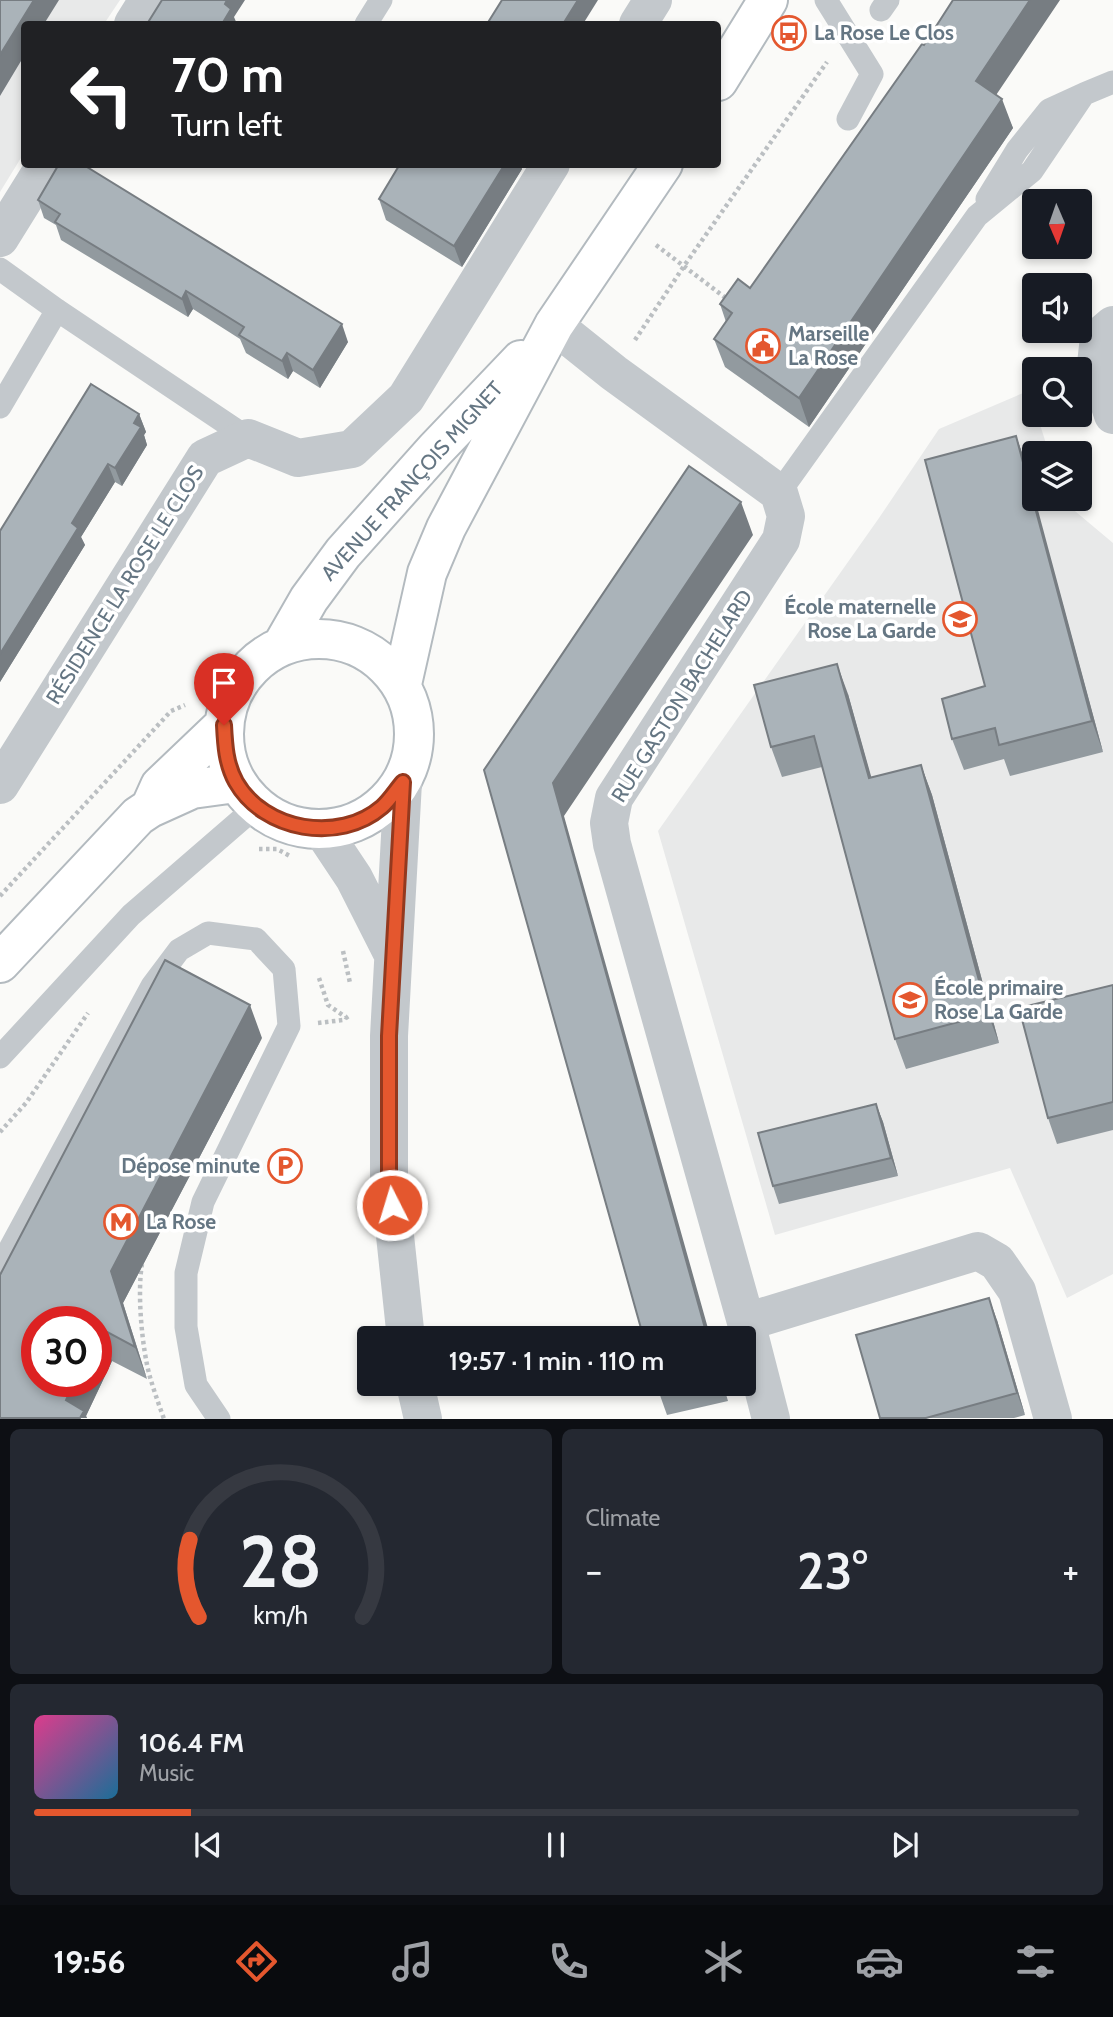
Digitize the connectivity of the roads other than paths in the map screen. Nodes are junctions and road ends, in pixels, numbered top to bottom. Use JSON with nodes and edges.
{"nodes":[{"id":1,"x":148,"y":0,"type":"edge"},
{"id":2,"x":381,"y":0,"type":"edge"},
{"id":3,"x":653,"y":0,"type":"edge"},
{"id":4,"x":768,"y":0,"type":"edge"},
{"id":5,"x":827,"y":0,"type":"edge"},
{"id":6,"x":135,"y":21,"type":"edge"},
{"id":7,"x":368,"y":21,"type":"edge"},
{"id":8,"x":640,"y":21,"type":"edge"},
{"id":9,"x":721,"y":75,"type":"edge"},
{"id":10,"x":1113,"y":82,"type":"edge"},
{"id":11,"x":848,"y":119,"type":"dead end"},
{"id":12,"x":44,"y":168,"type":"edge"},
{"id":13,"x":549,"y":168,"type":"edge"},
{"id":14,"x":660,"y":168,"type":"edge"},
{"id":15,"x":0,"y":238,"type":"edge"},
{"id":16,"x":0,"y":269,"type":"edge"},
{"id":17,"x":57,"y":310,"type":"junction"},
{"id":18,"x":554,"y":325,"type":"junction"},
{"id":19,"x":1113,"y":325,"type":"edge"},
{"id":20,"x":0,"y":407,"type":"edge"},
{"id":21,"x":1113,"y":415,"type":"edge"},
{"id":22,"x":248,"y":438,"type":"junction"},
{"id":23,"x":779,"y":494,"type":"junction"},
{"id":24,"x":282,"y":646,"type":"junction"},
{"id":25,"x":402,"y":684,"type":"junction"},
{"id":26,"x":226,"y":715,"type":"junction"},
{"id":27,"x":403,"y":782,"type":"junction"},
{"id":28,"x":0,"y":785,"type":"edge"},
{"id":29,"x":246,"y":794,"type":"junction"},
{"id":30,"x":150,"y":808,"type":"junction"},
{"id":31,"x":322,"y":830,"type":"junction"},
{"id":32,"x":393,"y":955,"type":"junction"},
{"id":33,"x":0,"y":963,"type":"edge"},
{"id":34,"x":0,"y":1057,"type":"edge"},
{"id":35,"x":0,"y":1267,"type":"edge"},
{"id":36,"x":746,"y":1322,"type":"junction"},
{"id":37,"x":405,"y":1326,"type":"edge"},
{"id":38,"x":418,"y":1396,"type":"edge"},
{"id":39,"x":219,"y":1419,"type":"edge"},
{"id":40,"x":423,"y":1419,"type":"edge"},
{"id":41,"x":771,"y":1419,"type":"edge"},
{"id":42,"x":1053,"y":1419,"type":"edge"}],
"edges":[{"from":1,"to":6,"type":"street"},
{"from":2,"to":7,"type":"lane"},
{"from":3,"to":8,"type":"street"},
{"from":4,"to":9,"type":"street"},
{"from":5,"to":11,"type":"lane"},
{"from":10,"to":23,"type":"lane"},
{"from":12,"to":15,"type":"street"},
{"from":13,"to":22,"type":"street"},
{"from":14,"to":18,"type":"street","name":"AVENUE FRANÇOIS MIGNET"},
{"from":16,"to":17,"type":"lane"},
{"from":17,"to":20,"type":"lane"},
{"from":17,"to":22,"type":"lane"},
{"from":18,"to":23,"type":"street"},
{"from":18,"to":24,"type":"street","name":"AVENUE FRANÇOIS MIGNET"},
{"from":18,"to":25,"type":"street","name":"AVENUE FRANÇOIS MIGNET"},
{"from":19,"to":21,"type":"street"},
{"from":22,"to":28,"type":"street","name":"RÉSIDENCE LA ROSE LE CLOS"},
{"from":23,"to":36,"type":"street","name":"RUE GASTON BACHELARD"},
{"from":24,"to":25,"type":"street"},
{"from":24,"to":26,"type":"street"},
{"from":25,"to":27,"type":"street"},
{"from":26,"to":29,"type":"street"},
{"from":26,"to":30,"type":"street"},
{"from":27,"to":31,"type":"street"},
{"from":27,"to":32,"type":"street"},
{"from":29,"to":30,"type":"street"},
{"from":29,"to":31,"type":"street"},
{"from":29,"to":34,"type":"lane"},
{"from":30,"to":33,"type":"street"},
{"from":31,"to":32,"type":"street"},
{"from":32,"to":37,"type":"street"},
{"from":35,"to":39,"type":"lane"},
{"from":36,"to":41,"type":"street","name":"RUE GASTON BACHELARD"},
{"from":36,"to":42,"type":"street"},
{"from":38,"to":40,"type":"street"}]}
